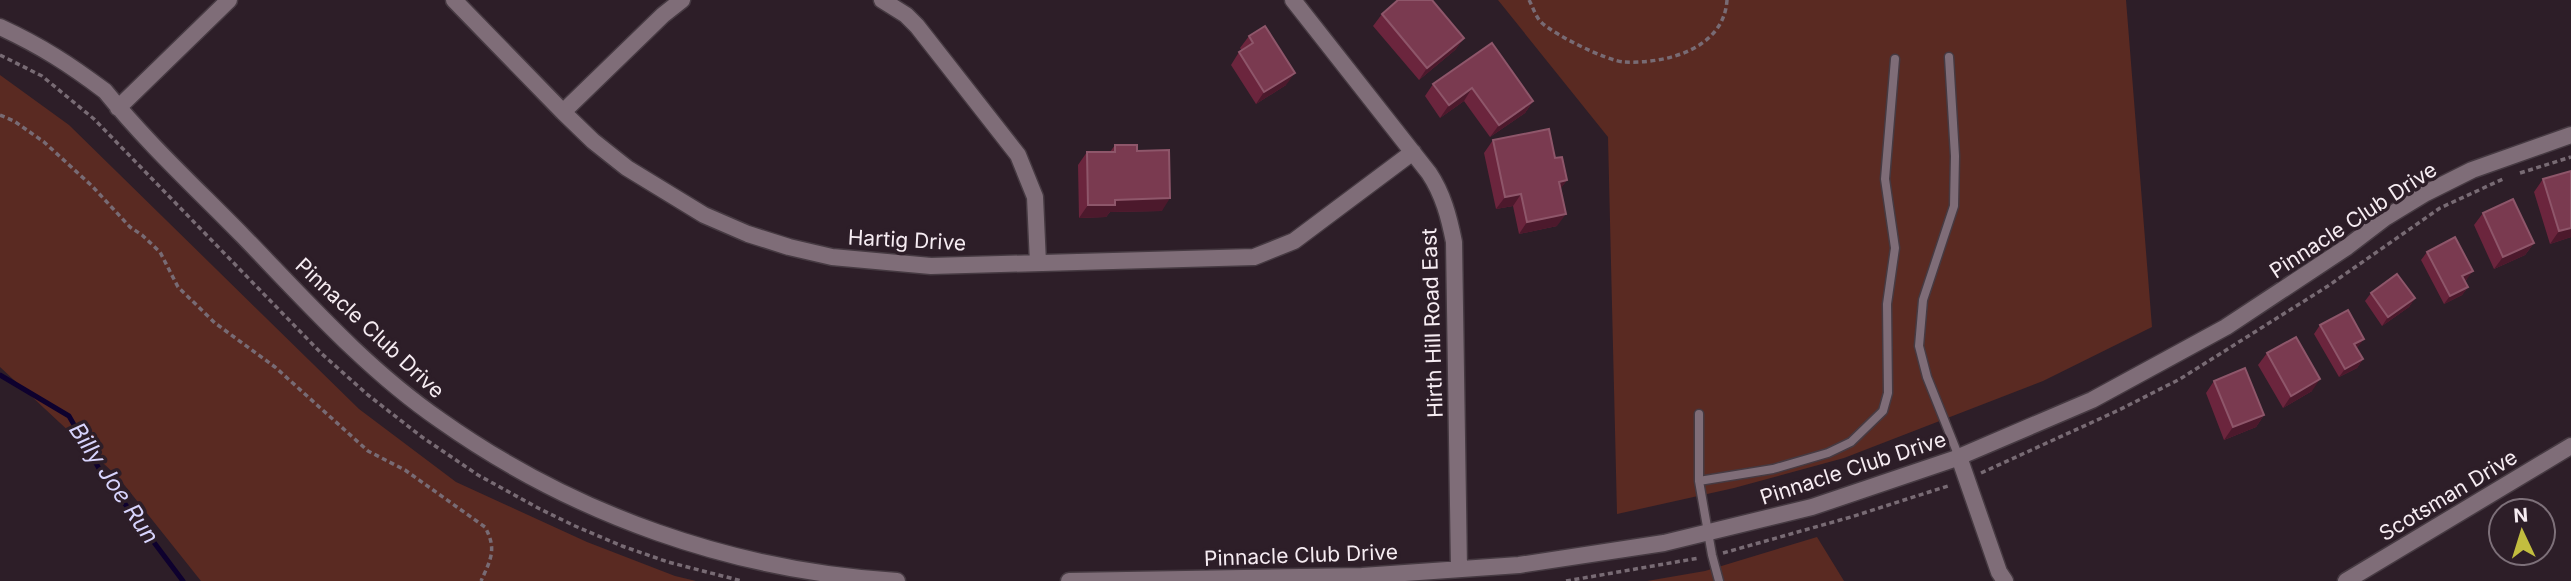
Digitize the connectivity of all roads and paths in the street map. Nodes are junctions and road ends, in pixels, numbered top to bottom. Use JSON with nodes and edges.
{"nodes":[{"id":1,"x":229,"y":0,"type":"edge"},
{"id":2,"x":454,"y":0,"type":"edge"},
{"id":3,"x":682,"y":0,"type":"edge"},
{"id":4,"x":883,"y":0,"type":"edge"},
{"id":5,"x":1293,"y":0,"type":"edge"},
{"id":6,"x":1529,"y":0,"type":"edge"},
{"id":7,"x":1727,"y":0,"type":"edge"},
{"id":8,"x":0,"y":27,"type":"edge"},
{"id":9,"x":1949,"y":57,"type":"dead end"},
{"id":10,"x":1895,"y":60,"type":"dead end"},
{"id":11,"x":118,"y":108,"type":"junction"},
{"id":12,"x":563,"y":112,"type":"junction"},
{"id":13,"x":0,"y":115,"type":"edge"},
{"id":14,"x":2571,"y":135,"type":"edge"},
{"id":15,"x":1413,"y":152,"type":"junction"},
{"id":16,"x":1038,"y":263,"type":"junction"},
{"id":17,"x":1699,"y":414,"type":"dead end"},
{"id":18,"x":2571,"y":446,"type":"edge"},
{"id":19,"x":1959,"y":457,"type":"junction"},
{"id":20,"x":1699,"y":481,"type":"junction"},
{"id":21,"x":1709,"y":533,"type":"junction"},
{"id":22,"x":1459,"y":569,"type":"junction"},
{"id":23,"x":481,"y":581,"type":"edge"},
{"id":24,"x":897,"y":581,"type":"edge"},
{"id":25,"x":1069,"y":581,"type":"edge"},
{"id":26,"x":1719,"y":581,"type":"edge"},
{"id":27,"x":2005,"y":581,"type":"edge"},
{"id":28,"x":2346,"y":581,"type":"edge"}],
"edges":[{"from":1,"to":11,"type":"street"},
{"from":2,"to":12,"type":"street","name":"Hartig Drive"},
{"from":3,"to":12,"type":"street"},
{"from":4,"to":16,"type":"street"},
{"from":5,"to":15,"type":"street","name":"Hirth Hill Road East"},
{"from":6,"to":7,"type":"path"},
{"from":8,"to":11,"type":"street","name":"Pinnacle Club Drive"},
{"from":9,"to":19,"type":"lane"},
{"from":10,"to":20,"type":"lane"},
{"from":11,"to":24,"type":"street","name":"Pinnacle Club Drive"},
{"from":12,"to":16,"type":"street","name":"Hartig Drive"},
{"from":13,"to":23,"type":"path"},
{"from":14,"to":19,"type":"street","name":"Pinnacle Club Drive"},
{"from":15,"to":16,"type":"street","name":"Hartig Drive"},
{"from":15,"to":22,"type":"street","name":"Hirth Hill Road East"},
{"from":17,"to":20,"type":"lane"},
{"from":18,"to":28,"type":"street","name":"Scotsman Drive"},
{"from":19,"to":21,"type":"street","name":"Pinnacle Club Drive"},
{"from":19,"to":27,"type":"street"},
{"from":20,"to":21,"type":"lane"},
{"from":21,"to":22,"type":"street","name":"Pinnacle Club Drive"},
{"from":21,"to":26,"type":"lane"},
{"from":22,"to":25,"type":"street","name":"Pinnacle Club Drive"}]}
